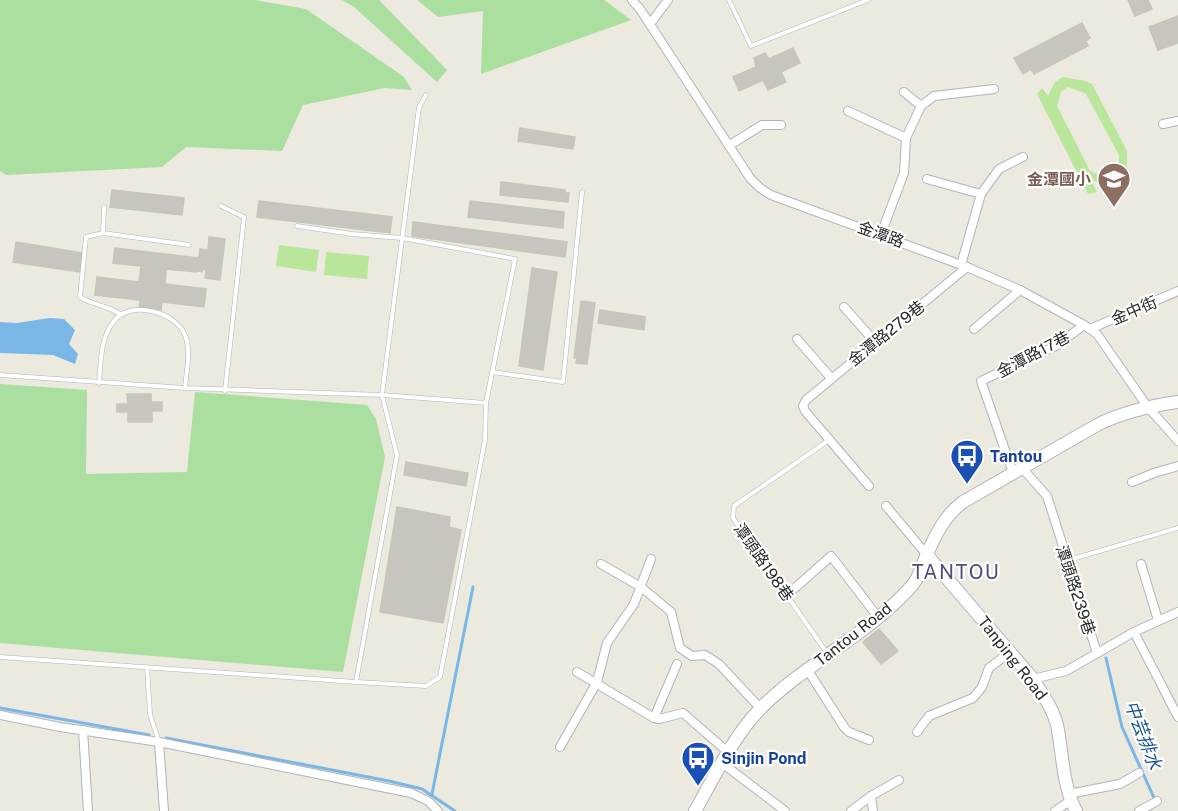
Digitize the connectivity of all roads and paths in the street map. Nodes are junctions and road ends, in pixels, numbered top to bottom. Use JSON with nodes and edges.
{"nodes":[{"id":1,"x":632,"y":0,"type":"edge"},
{"id":2,"x":668,"y":0,"type":"edge"},
{"id":3,"x":729,"y":0,"type":"edge"},
{"id":4,"x":868,"y":0,"type":"edge"},
{"id":5,"x":650,"y":24,"type":"junction"},
{"id":6,"x":994,"y":89,"type":"dead end"},
{"id":7,"x":904,"y":92,"type":"dead end"},
{"id":8,"x":426,"y":95,"type":"dead end"},
{"id":9,"x":921,"y":106,"type":"junction"},
{"id":10,"x":848,"y":111,"type":"dead end"},
{"id":11,"x":1178,"y":121,"type":"edge"},
{"id":12,"x":1163,"y":124,"type":"dead end"},
{"id":13,"x":781,"y":125,"type":"dead end"},
{"id":14,"x":906,"y":138,"type":"junction"},
{"id":15,"x":730,"y":146,"type":"junction"},
{"id":16,"x":1023,"y":157,"type":"dead end"},
{"id":17,"x":927,"y":179,"type":"dead end"},
{"id":18,"x":582,"y":192,"type":"dead end"},
{"id":19,"x":981,"y":194,"type":"junction"},
{"id":20,"x":221,"y":206,"type":"dead end"},
{"id":21,"x":104,"y":207,"type":"dead end"},
{"id":22,"x":297,"y":226,"type":"dead end"},
{"id":23,"x":103,"y":233,"type":"junction"},
{"id":24,"x":881,"y":234,"type":"junction"},
{"id":25,"x":402,"y":237,"type":"junction"},
{"id":26,"x":189,"y":245,"type":"dead end"},
{"id":27,"x":964,"y":266,"type":"junction"},
{"id":28,"x":1020,"y":290,"type":"junction"},
{"id":29,"x":1178,"y":291,"type":"edge"},
{"id":30,"x":844,"y":308,"type":"dead end"},
{"id":31,"x":120,"y":314,"type":"junction"},
{"id":32,"x":1087,"y":327,"type":"junction"},
{"id":33,"x":974,"y":328,"type":"dead end"},
{"id":34,"x":796,"y":339,"type":"dead end"},
{"id":35,"x":875,"y":342,"type":"junction"},
{"id":36,"x":492,"y":372,"type":"junction"},
{"id":37,"x":0,"y":375,"type":"edge"},
{"id":38,"x":831,"y":378,"type":"junction"},
{"id":39,"x":99,"y":383,"type":"junction"},
{"id":40,"x":185,"y":388,"type":"junction"},
{"id":41,"x":225,"y":391,"type":"junction"},
{"id":42,"x":382,"y":395,"type":"junction"},
{"id":43,"x":1178,"y":402,"type":"edge"},
{"id":44,"x":486,"y":403,"type":"junction"},
{"id":45,"x":1147,"y":406,"type":"junction"},
{"id":46,"x":830,"y":439,"type":"junction"},
{"id":47,"x":1178,"y":441,"type":"edge"},
{"id":48,"x":1178,"y":466,"type":"edge"},
{"id":49,"x":1018,"y":470,"type":"junction"},
{"id":50,"x":1132,"y":482,"type":"dead end"},
{"id":51,"x":869,"y":486,"type":"dead end"},
{"id":52,"x":886,"y":506,"type":"dead end"},
{"id":53,"x":1178,"y":528,"type":"edge"},
{"id":54,"x":927,"y":555,"type":"junction"},
{"id":55,"x":651,"y":559,"type":"dead end"},
{"id":56,"x":1067,"y":561,"type":"junction"},
{"id":57,"x":601,"y":564,"type":"dead end"},
{"id":58,"x":1141,"y":564,"type":"dead end"},
{"id":59,"x":640,"y":587,"type":"junction"},
{"id":60,"x":787,"y":595,"type":"junction"},
{"id":61,"x":1178,"y":612,"type":"edge"},
{"id":62,"x":878,"y":617,"type":"junction"},
{"id":63,"x":1158,"y":620,"type":"junction"},
{"id":64,"x":1134,"y":632,"type":"junction"},
{"id":65,"x":1010,"y":652,"type":"junction"},
{"id":66,"x":827,"y":653,"type":"junction"},
{"id":67,"x":1097,"y":653,"type":"junction"},
{"id":68,"x":0,"y":657,"type":"edge"},
{"id":69,"x":677,"y":664,"type":"dead end"},
{"id":70,"x":147,"y":667,"type":"junction"},
{"id":71,"x":807,"y":669,"type":"junction"},
{"id":72,"x":577,"y":672,"type":"dead end"},
{"id":73,"x":1033,"y":679,"type":"junction"},
{"id":74,"x":356,"y":682,"type":"junction"},
{"id":75,"x":597,"y":682,"type":"junction"},
{"id":76,"x":760,"y":709,"type":"junction"},
{"id":77,"x":0,"y":715,"type":"edge"},
{"id":78,"x":1178,"y":717,"type":"edge"},
{"id":79,"x":654,"y":718,"type":"junction"},
{"id":80,"x":83,"y":730,"type":"junction"},
{"id":81,"x":916,"y":732,"type":"dead end"},
{"id":82,"x":869,"y":740,"type":"dead end"},
{"id":83,"x":159,"y":742,"type":"junction"},
{"id":84,"x":560,"y":747,"type":"dead end"},
{"id":85,"x":725,"y":758,"type":"junction"},
{"id":86,"x":1139,"y":773,"type":"dead end"},
{"id":87,"x":899,"y":780,"type":"dead end"},
{"id":88,"x":871,"y":796,"type":"junction"},
{"id":89,"x":1157,"y":801,"type":"dead end"},
{"id":90,"x":1072,"y":802,"type":"edge"},
{"id":91,"x":88,"y":811,"type":"edge"},
{"id":92,"x":164,"y":811,"type":"edge"},
{"id":93,"x":438,"y":811,"type":"edge"},
{"id":94,"x":695,"y":811,"type":"edge"},
{"id":95,"x":785,"y":811,"type":"edge"},
{"id":96,"x":851,"y":811,"type":"edge"},
{"id":97,"x":873,"y":811,"type":"edge"},
{"id":98,"x":1055,"y":811,"type":"edge"},
{"id":99,"x":1139,"y":811,"type":"edge"}],
"edges":[{"from":1,"to":5,"type":"street","name":"金潭路"},
{"from":2,"to":5,"type":"street"},
{"from":3,"to":4,"type":"lane"},
{"from":5,"to":15,"type":"street","name":"金潭路"},
{"from":6,"to":9,"type":"street"},
{"from":7,"to":9,"type":"street"},
{"from":8,"to":25,"type":"lane"},
{"from":9,"to":14,"type":"street"},
{"from":10,"to":14,"type":"street"},
{"from":11,"to":12,"type":"street"},
{"from":13,"to":15,"type":"street"},
{"from":14,"to":24,"type":"street"},
{"from":15,"to":24,"type":"street","name":"金潭路"},
{"from":16,"to":19,"type":"street"},
{"from":17,"to":19,"type":"street"},
{"from":18,"to":36,"type":"lane"},
{"from":19,"to":27,"type":"street"},
{"from":20,"to":41,"type":"lane"},
{"from":21,"to":23,"type":"lane"},
{"from":22,"to":25,"type":"lane"},
{"from":23,"to":26,"type":"lane"},
{"from":23,"to":31,"type":"lane"},
{"from":24,"to":27,"type":"street","name":"金潭路"},
{"from":25,"to":36,"type":"lane"},
{"from":25,"to":42,"type":"lane"},
{"from":27,"to":28,"type":"street","name":"金潭路"},
{"from":27,"to":35,"type":"street","name":"金潭路279巷"},
{"from":28,"to":32,"type":"street","name":"金潭路"},
{"from":28,"to":33,"type":"street"},
{"from":29,"to":32,"type":"street","name":"金中街"},
{"from":30,"to":35,"type":"street"},
{"from":31,"to":39,"type":"lane"},
{"from":31,"to":40,"type":"lane"},
{"from":32,"to":45,"type":"street","name":"金潭路"},
{"from":32,"to":49,"type":"street","name":"金潭路17巷"},
{"from":34,"to":38,"type":"street"},
{"from":35,"to":38,"type":"street","name":"金潭路279巷"},
{"from":36,"to":44,"type":"lane"},
{"from":37,"to":39,"type":"lane"},
{"from":38,"to":46,"type":"street","name":"金潭路279巷"},
{"from":39,"to":40,"type":"lane"},
{"from":40,"to":41,"type":"lane"},
{"from":41,"to":42,"type":"lane"},
{"from":42,"to":44,"type":"lane"},
{"from":42,"to":74,"type":"lane"},
{"from":43,"to":45,"type":"street","name":"Tantou Road"},
{"from":44,"to":74,"type":"lane"},
{"from":45,"to":47,"type":"street","name":"金潭路"},
{"from":45,"to":49,"type":"street","name":"Tantou Road"},
{"from":46,"to":51,"type":"street"},
{"from":46,"to":60,"type":"lane","name":"潭頭路198巷"},
{"from":48,"to":50,"type":"street"},
{"from":49,"to":54,"type":"street","name":"Tantou Road"},
{"from":49,"to":56,"type":"street","name":"潭頭路239巷"},
{"from":52,"to":54,"type":"street"},
{"from":53,"to":56,"type":"lane"},
{"from":54,"to":62,"type":"street","name":"Tantou Road"},
{"from":54,"to":65,"type":"street","name":"Tanping Road"},
{"from":55,"to":59,"type":"street"},
{"from":56,"to":67,"type":"street","name":"潭頭路239巷"},
{"from":57,"to":59,"type":"street"},
{"from":58,"to":63,"type":"street"},
{"from":59,"to":75,"type":"street"},
{"from":59,"to":76,"type":"street"},
{"from":60,"to":62,"type":"street"},
{"from":60,"to":66,"type":"lane","name":"潭頭路198巷"},
{"from":61,"to":63,"type":"street","name":"潭頭路239巷"},
{"from":62,"to":66,"type":"street","name":"Tantou Road"},
{"from":63,"to":64,"type":"street","name":"潭頭路239巷"},
{"from":64,"to":67,"type":"street","name":"潭頭路239巷"},
{"from":64,"to":78,"type":"street"},
{"from":65,"to":73,"type":"street","name":"Tanping Road"},
{"from":65,"to":81,"type":"street"},
{"from":66,"to":71,"type":"street","name":"Tantou Road"},
{"from":67,"to":73,"type":"street"},
{"from":68,"to":70,"type":"lane"},
{"from":69,"to":79,"type":"street"},
{"from":70,"to":74,"type":"lane"},
{"from":70,"to":83,"type":"lane"},
{"from":71,"to":76,"type":"street","name":"Tantou Road"},
{"from":71,"to":82,"type":"street"},
{"from":72,"to":75,"type":"street"},
{"from":73,"to":90,"type":"street","name":"Tanping Road"},
{"from":75,"to":79,"type":"street"},
{"from":75,"to":84,"type":"street"},
{"from":76,"to":85,"type":"street","name":"Tantou Road"},
{"from":77,"to":80,"type":"street"},
{"from":79,"to":85,"type":"street"},
{"from":80,"to":83,"type":"street"},
{"from":80,"to":91,"type":"street"},
{"from":83,"to":92,"type":"street"},
{"from":83,"to":93,"type":"street"},
{"from":85,"to":94,"type":"street","name":"Tantou Road"},
{"from":85,"to":95,"type":"street"},
{"from":86,"to":90,"type":"street"},
{"from":87,"to":88,"type":"street"},
{"from":88,"to":96,"type":"street"},
{"from":88,"to":97,"type":"street"},
{"from":89,"to":99,"type":"street"},
{"from":90,"to":98,"type":"street"}]}
